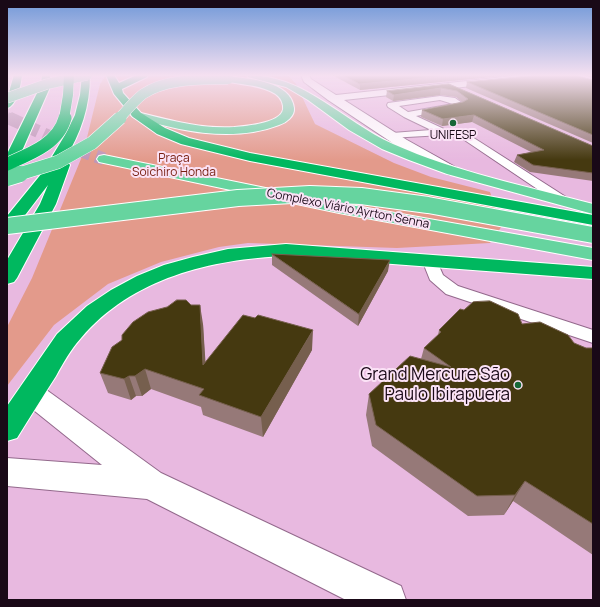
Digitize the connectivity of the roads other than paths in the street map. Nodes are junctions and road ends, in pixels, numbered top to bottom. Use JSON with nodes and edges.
{"nodes":[{"id":1,"x":38,"y":103,"type":"edge"},
{"id":2,"x":68,"y":103,"type":"edge"},
{"id":3,"x":83,"y":103,"type":"edge"},
{"id":4,"x":127,"y":103,"type":"edge"},
{"id":5,"x":134,"y":103,"type":"edge"},
{"id":6,"x":288,"y":103,"type":"edge"},
{"id":7,"x":319,"y":103,"type":"edge"},
{"id":8,"x":340,"y":103,"type":"edge"},
{"id":9,"x":403,"y":103,"type":"edge"},
{"id":10,"x":459,"y":103,"type":"edge"},
{"id":11,"x":136,"y":115,"type":"junction"},
{"id":12,"x":407,"y":115,"type":"junction"},
{"id":13,"x":443,"y":132,"type":"junction"},
{"id":14,"x":392,"y":136,"type":"junction"},
{"id":15,"x":61,"y":155,"type":"junction"},
{"id":16,"x":104,"y":159,"type":"tunnel mouth"},
{"id":17,"x":8,"y":169,"type":"edge"},
{"id":18,"x":452,"y":171,"type":"junction"},
{"id":19,"x":565,"y":202,"type":"junction"},
{"id":20,"x":593,"y":209,"type":"edge"},
{"id":21,"x":593,"y":220,"type":"edge"},
{"id":22,"x":7,"y":226,"type":"edge"},
{"id":23,"x":593,"y":235,"type":"edge"},
{"id":24,"x":593,"y":254,"type":"edge"},
{"id":25,"x":430,"y":260,"type":"junction"},
{"id":26,"x":593,"y":273,"type":"edge"},
{"id":27,"x":7,"y":278,"type":"edge"},
{"id":28,"x":593,"y":337,"type":"edge"},
{"id":29,"x":31,"y":393,"type":"junction"},
{"id":30,"x":7,"y":429,"type":"edge"},
{"id":31,"x":7,"y":472,"type":"edge"},
{"id":32,"x":150,"y":484,"type":"junction"},
{"id":33,"x":387,"y":600,"type":"edge"}],
"edges":[{"from":1,"to":17,"type":"highway"},
{"from":2,"to":17,"type":"highway","bridge":true},
{"from":3,"to":15,"type":"highway"},
{"from":4,"to":11,"type":"highway"},
{"from":5,"to":17,"type":"main road","bridge":true},
{"from":6,"to":11,"type":"main road","bridge":true},
{"from":7,"to":18,"type":"main road"},
{"from":8,"to":14,"type":"street"},
{"from":9,"to":12,"type":"lane"},
{"from":10,"to":12,"type":"lane"},
{"from":11,"to":21,"type":"highway"},
{"from":12,"to":13,"type":"lane"},
{"from":13,"to":14,"type":"lane"},
{"from":13,"to":19,"type":"lane"},
{"from":14,"to":18,"type":"street"},
{"from":15,"to":22,"type":"highway"},
{"from":15,"to":27,"type":"highway"},
{"from":16,"to":24,"type":"main road","name":"Complexo Viário Ayrton Senna"},
{"from":18,"to":19,"type":"main road"},
{"from":19,"to":20,"type":"main road"},
{"from":22,"to":23,"type":"main road","bridge":true},
{"from":25,"to":26,"type":"highway"},
{"from":25,"to":28,"type":"lane"},
{"from":25,"to":29,"type":"highway"},
{"from":29,"to":30,"type":"highway"},
{"from":29,"to":32,"type":"street"},
{"from":31,"to":32,"type":"street"},
{"from":32,"to":33,"type":"street"}]}
